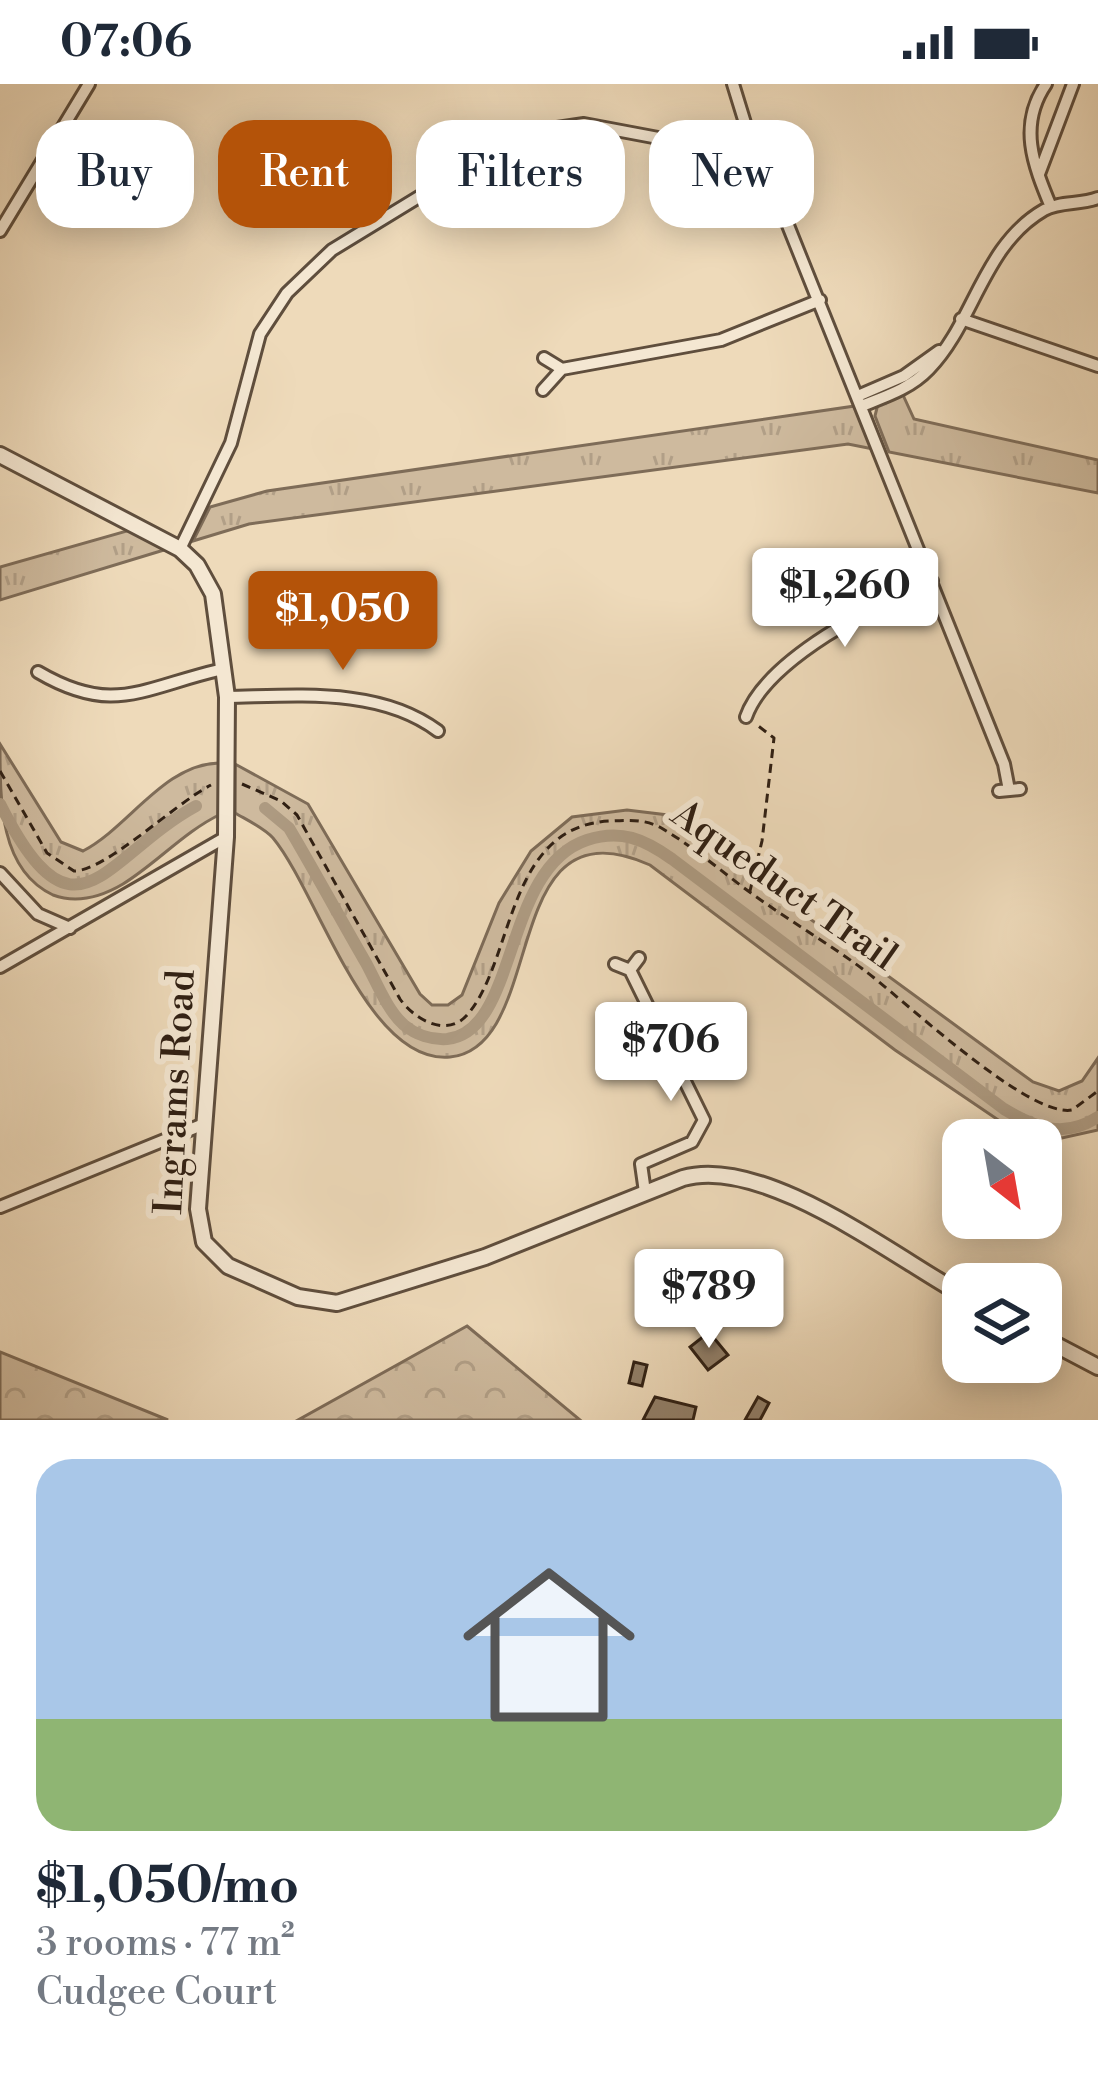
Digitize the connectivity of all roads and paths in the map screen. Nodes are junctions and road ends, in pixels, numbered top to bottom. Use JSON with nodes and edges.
{"nodes":[{"id":1,"x":89,"y":84,"type":"edge"},
{"id":2,"x":733,"y":84,"type":"edge"},
{"id":3,"x":1046,"y":84,"type":"edge"},
{"id":4,"x":1072,"y":85,"type":"edge"},
{"id":5,"x":744,"y":120,"type":"edge"},
{"id":6,"x":649,"y":136,"type":"edge"},
{"id":7,"x":1030,"y":138,"type":"junction"},
{"id":8,"x":1051,"y":139,"type":"junction"},
{"id":9,"x":1040,"y":174,"type":"junction"},
{"id":10,"x":1098,"y":199,"type":"edge"},
{"id":11,"x":1051,"y":207,"type":"junction"},
{"id":12,"x":790,"y":228,"type":"edge"},
{"id":13,"x":0,"y":231,"type":"edge"},
{"id":14,"x":820,"y":300,"type":"junction"},
{"id":15,"x":961,"y":319,"type":"junction"},
{"id":16,"x":544,"y":358,"type":"dead end"},
{"id":17,"x":1098,"y":366,"type":"edge"},
{"id":18,"x":562,"y":369,"type":"junction"},
{"id":19,"x":543,"y":390,"type":"dead end"},
{"id":20,"x":862,"y":400,"type":"junction"},
{"id":21,"x":0,"y":455,"type":"edge"},
{"id":22,"x":180,"y":549,"type":"junction"},
{"id":23,"x":932,"y":581,"type":"junction"},
{"id":24,"x":219,"y":670,"type":"junction"},
{"id":25,"x":38,"y":672,"type":"dead end"},
{"id":26,"x":227,"y":697,"type":"junction"},
{"id":27,"x":746,"y":717,"type":"joint"},
{"id":28,"x":439,"y":731,"type":"dead end"},
{"id":29,"x":0,"y":771,"type":"edge"},
{"id":30,"x":226,"y":778,"type":"junction"},
{"id":31,"x":1009,"y":790,"type":"dead end"},
{"id":32,"x":226,"y":836,"type":"junction"},
{"id":33,"x":0,"y":873,"type":"edge"},
{"id":34,"x":750,"y":892,"type":"junction"},
{"id":35,"x":71,"y":928,"type":"junction"},
{"id":36,"x":639,"y":958,"type":"dead end"},
{"id":37,"x":615,"y":964,"type":"dead end"},
{"id":38,"x":0,"y":967,"type":"edge"},
{"id":39,"x":630,"y":970,"type":"junction"},
{"id":40,"x":1098,"y":1090,"type":"edge"},
{"id":41,"x":204,"y":1124,"type":"junction"},
{"id":42,"x":645,"y":1192,"type":"junction"},
{"id":43,"x":0,"y":1208,"type":"edge"},
{"id":44,"x":942,"y":1283,"type":"edge"},
{"id":45,"x":1062,"y":1348,"type":"edge"},
{"id":46,"x":1098,"y":1367,"type":"edge"}],
"edges":[{"from":1,"to":13,"type":"street"},
{"from":2,"to":5,"type":"street"},
{"from":3,"to":7,"type":"street"},
{"from":4,"to":8,"type":"street"},
{"from":6,"to":22,"type":"street"},
{"from":7,"to":8,"type":"street"},
{"from":7,"to":9,"type":"street"},
{"from":8,"to":9,"type":"street"},
{"from":9,"to":11,"type":"street"},
{"from":10,"to":11,"type":"street"},
{"from":11,"to":15,"type":"street"},
{"from":12,"to":14,"type":"street"},
{"from":14,"to":18,"type":"street"},
{"from":14,"to":20,"type":"street"},
{"from":15,"to":17,"type":"street"},
{"from":15,"to":20,"type":"street"},
{"from":16,"to":18,"type":"street"},
{"from":18,"to":19,"type":"street"},
{"from":20,"to":23,"type":"street"},
{"from":21,"to":22,"type":"street","name":"Ingrams Road"},
{"from":22,"to":24,"type":"street","name":"Ingrams Road"},
{"from":23,"to":27,"type":"street"},
{"from":23,"to":31,"type":"street"},
{"from":24,"to":25,"type":"street"},
{"from":24,"to":26,"type":"street","name":"Ingrams Road"},
{"from":26,"to":28,"type":"street"},
{"from":26,"to":30,"type":"street","name":"Ingrams Road"},
{"from":27,"to":34,"type":"path"},
{"from":29,"to":30,"type":"path"},
{"from":30,"to":32,"type":"street","name":"Ingrams Road"},
{"from":30,"to":34,"type":"path","name":"Aqueduct Trail"},
{"from":32,"to":35,"type":"street"},
{"from":32,"to":41,"type":"street","name":"Ingrams Road"},
{"from":33,"to":35,"type":"street"},
{"from":34,"to":40,"type":"path","name":"Aqueduct Trail"},
{"from":35,"to":38,"type":"street"},
{"from":36,"to":39,"type":"street"},
{"from":37,"to":39,"type":"street"},
{"from":39,"to":42,"type":"street"},
{"from":41,"to":42,"type":"street","name":"Ingrams Road"},
{"from":41,"to":43,"type":"street"},
{"from":42,"to":44,"type":"street","name":"Ingrams Road"},
{"from":45,"to":46,"type":"street"}]}
